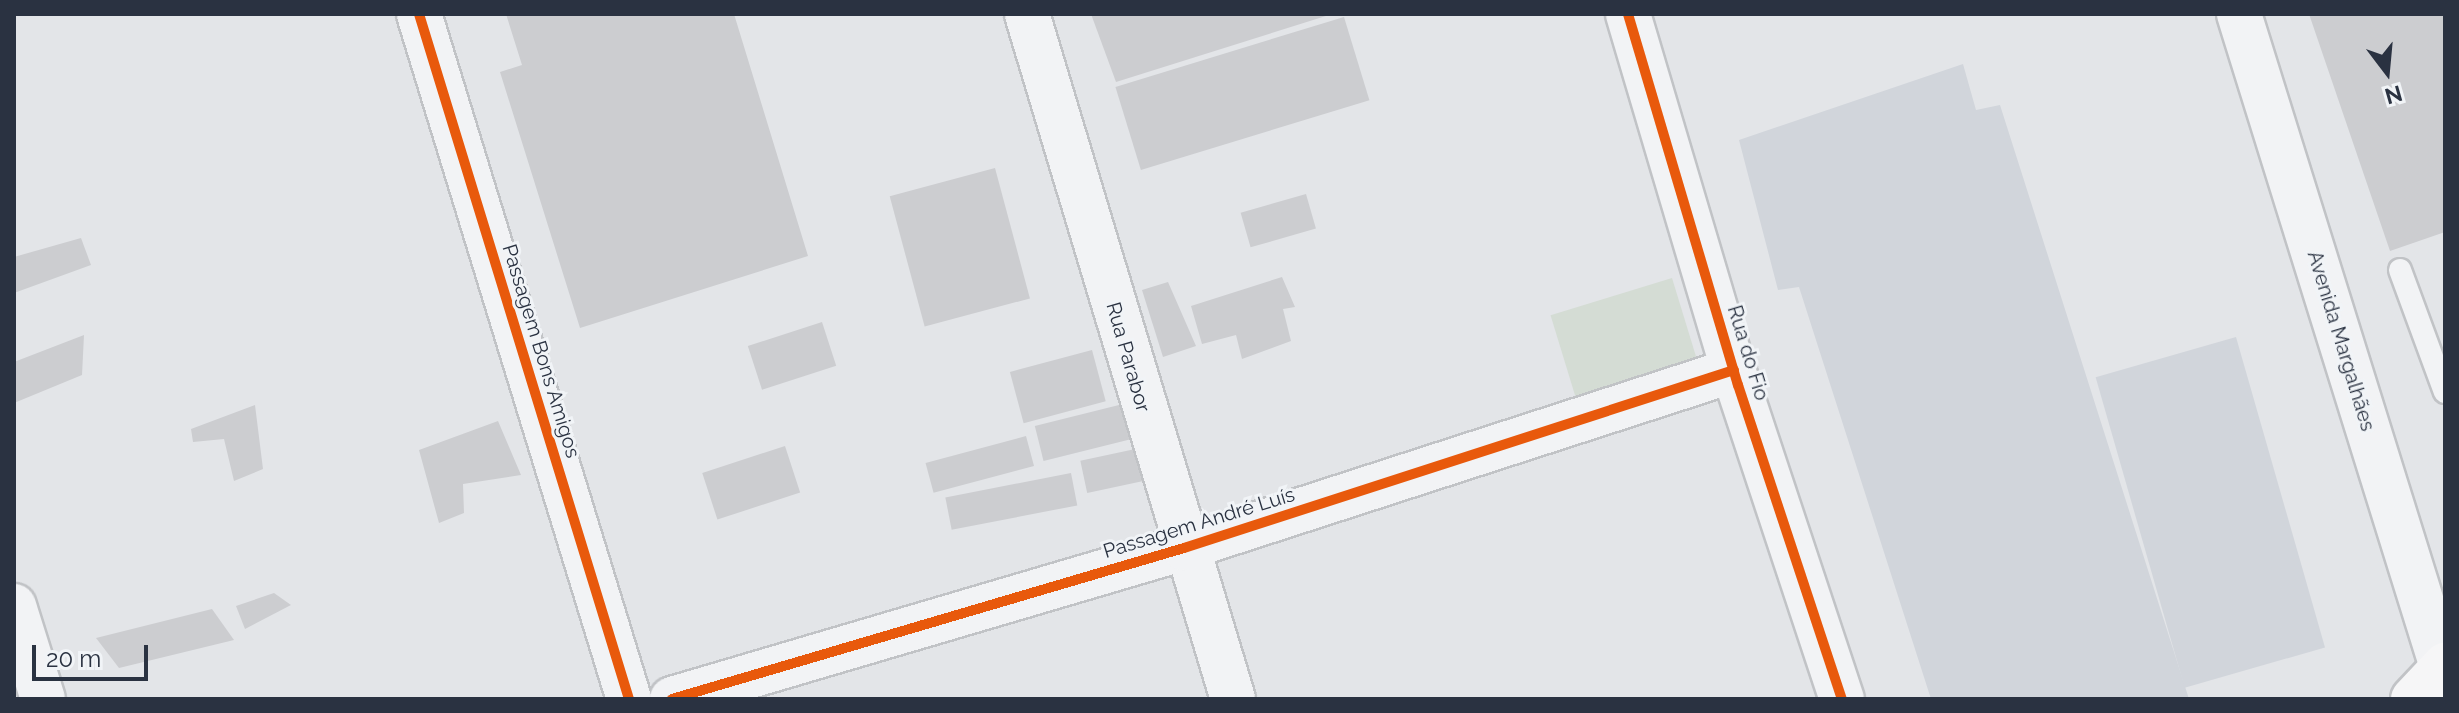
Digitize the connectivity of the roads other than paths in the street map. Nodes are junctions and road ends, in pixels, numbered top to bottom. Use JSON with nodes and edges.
{"nodes":[{"id":1,"x":419,"y":14,"type":"edge"},
{"id":2,"x":1027,"y":14,"type":"edge"},
{"id":3,"x":1628,"y":14,"type":"edge"},
{"id":4,"x":2239,"y":14,"type":"edge"},
{"id":5,"x":2400,"y":270,"type":"dead end"},
{"id":6,"x":1734,"y":370,"type":"junction"},
{"id":7,"x":2445,"y":392,"type":"edge"},
{"id":8,"x":1184,"y":548,"type":"junction"},
{"id":9,"x":14,"y":606,"type":"edge"},
{"id":10,"x":2444,"y":666,"type":"edge"},
{"id":11,"x":43,"y":699,"type":"edge"},
{"id":12,"x":629,"y":699,"type":"edge"},
{"id":13,"x":672,"y":699,"type":"edge"},
{"id":14,"x":1233,"y":699,"type":"edge"},
{"id":15,"x":1842,"y":699,"type":"edge"},
{"id":16,"x":2413,"y":699,"type":"edge"}],
"edges":[{"from":1,"to":12,"type":"street","name":"Passagem Bons Amigos"},
{"from":2,"to":8,"type":"street","name":"Rua Parabor"},
{"from":3,"to":6,"type":"street","name":"Rua do Fio"},
{"from":4,"to":10,"type":"street","name":"Avenida Margalhães"},
{"from":5,"to":7,"type":"lane"},
{"from":6,"to":8,"type":"street","name":"Passagem André Luís"},
{"from":6,"to":15,"type":"street","name":"Rua do Fio"},
{"from":8,"to":13,"type":"street","name":"Passagem André Luís"},
{"from":8,"to":14,"type":"street","name":"Rua Parabor"},
{"from":9,"to":11,"type":"street"},
{"from":10,"to":16,"type":"highway"}]}
